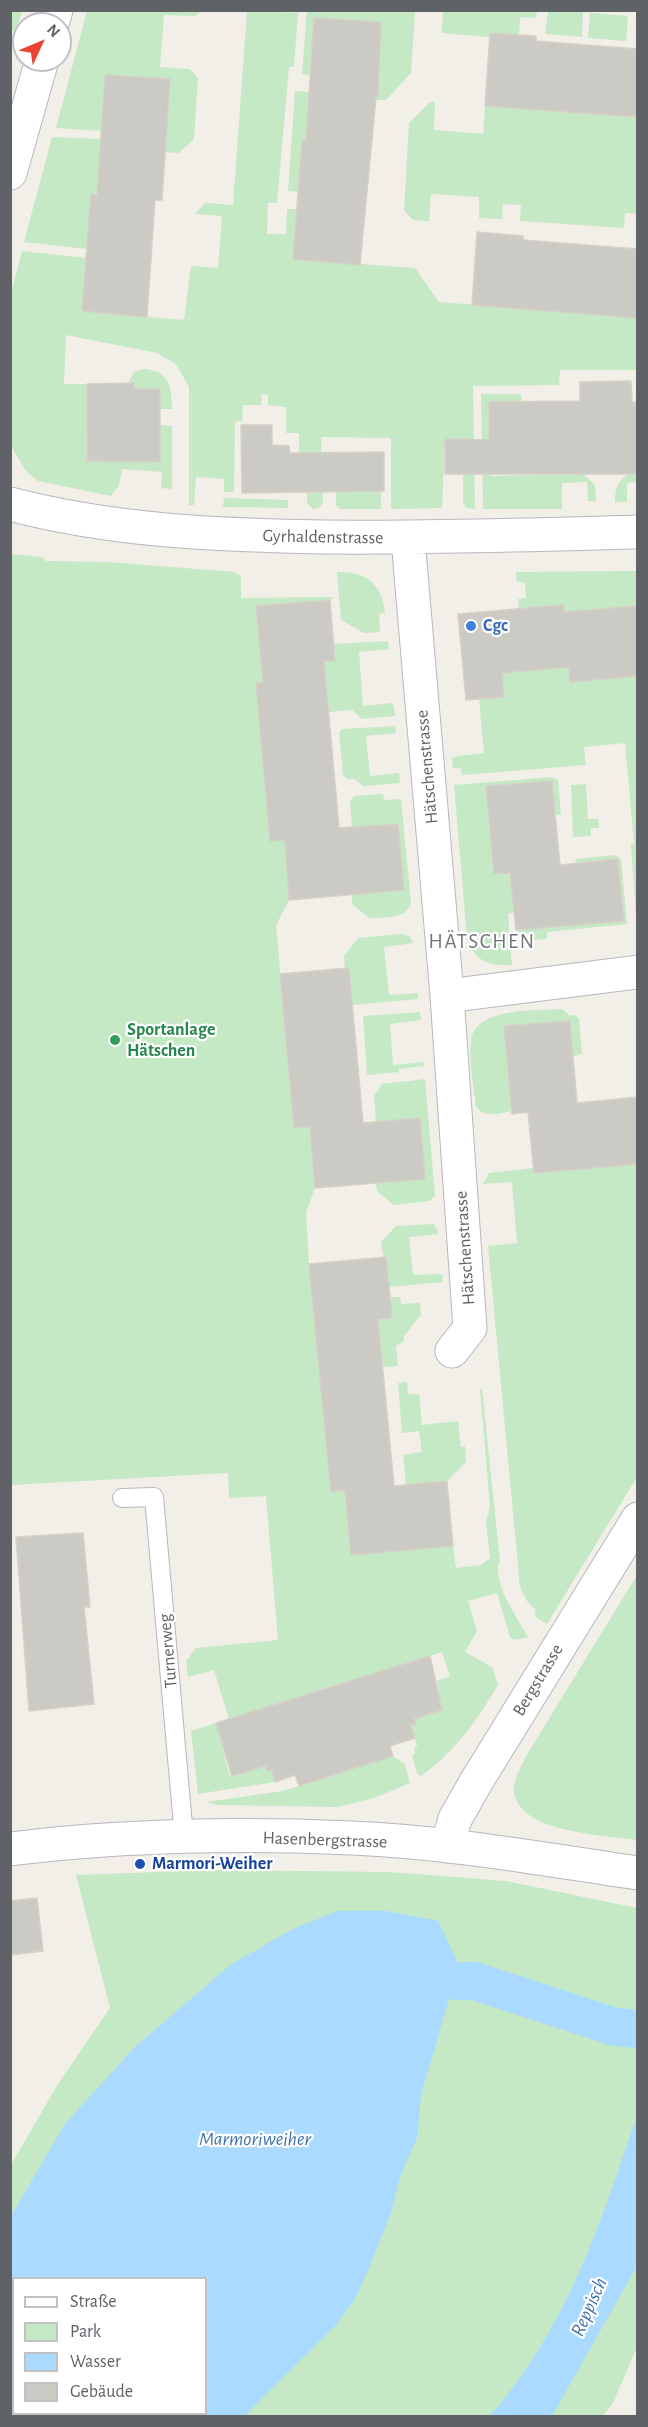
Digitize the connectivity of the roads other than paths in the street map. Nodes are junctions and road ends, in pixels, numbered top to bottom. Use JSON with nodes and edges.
{"nodes":[{"id":1,"x":39,"y":72,"type":"edge"},
{"id":2,"x":10,"y":173,"type":"edge"},
{"id":3,"x":10,"y":504,"type":"edge"},
{"id":4,"x":638,"y":532,"type":"edge"},
{"id":5,"x":408,"y":539,"type":"junction"},
{"id":6,"x":638,"y":972,"type":"edge"},
{"id":7,"x":447,"y":996,"type":"junction"},
{"id":8,"x":452,"y":1351,"type":"dead end"},
{"id":9,"x":122,"y":1498,"type":"dead end"},
{"id":10,"x":638,"y":1519,"type":"edge"},
{"id":11,"x":184,"y":1837,"type":"junction"},
{"id":12,"x":447,"y":1846,"type":"junction"},
{"id":13,"x":10,"y":1849,"type":"edge"},
{"id":14,"x":638,"y":1872,"type":"edge"}],
"edges":[{"from":1,"to":2,"type":"street"},
{"from":3,"to":5,"type":"street","name":"Gyrhaldenstrasse"},
{"from":4,"to":5,"type":"street","name":"Gyrhaldenstrasse"},
{"from":5,"to":7,"type":"street","name":"Hätschenstrasse"},
{"from":6,"to":7,"type":"street"},
{"from":7,"to":8,"type":"street","name":"Hätschenstrasse"},
{"from":9,"to":11,"type":"lane","name":"Turnerweg"},
{"from":10,"to":12,"type":"street","name":"Bergstrasse"},
{"from":11,"to":12,"type":"street","name":"Hasenbergstrasse"},
{"from":11,"to":13,"type":"street","name":"Hasenbergstrasse"},
{"from":12,"to":14,"type":"street","name":"Hasenbergstrasse"}]}
